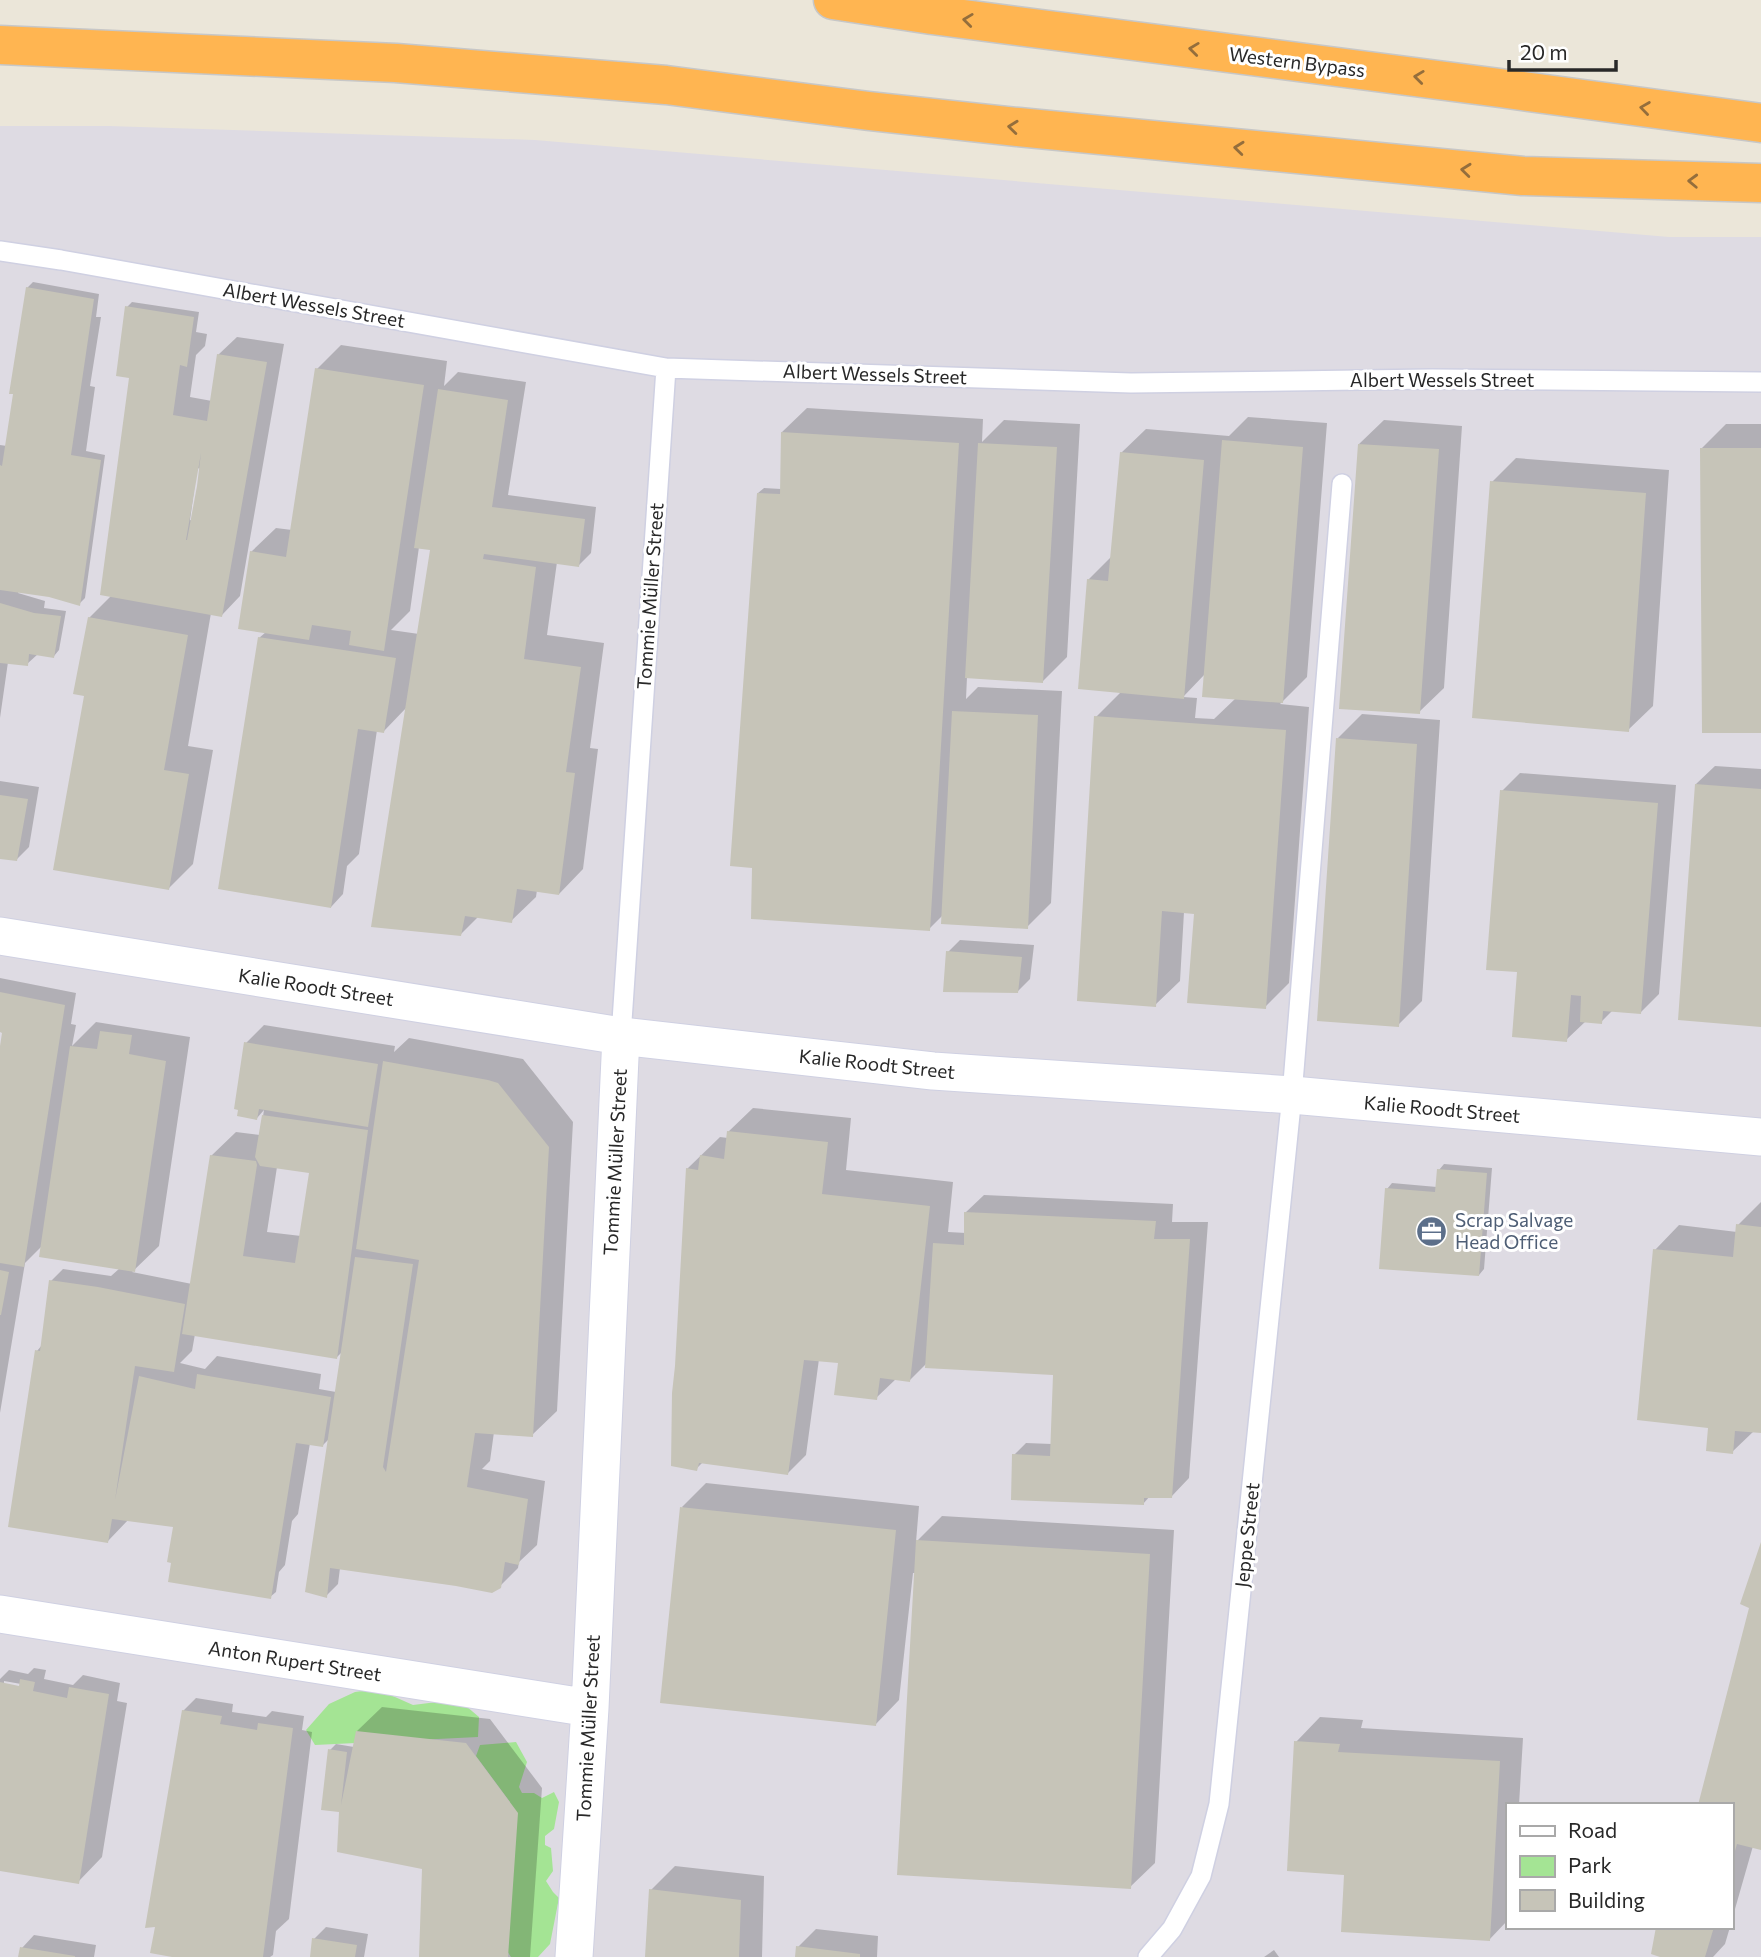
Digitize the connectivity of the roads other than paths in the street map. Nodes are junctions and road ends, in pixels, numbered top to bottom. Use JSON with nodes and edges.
{"nodes":[{"id":1,"x":833,"y":0,"type":"edge"},
{"id":2,"x":0,"y":45,"type":"edge"},
{"id":3,"x":1761,"y":123,"type":"edge"},
{"id":4,"x":1761,"y":183,"type":"edge"},
{"id":5,"x":0,"y":251,"type":"edge"},
{"id":6,"x":666,"y":368,"type":"junction"},
{"id":7,"x":1761,"y":383,"type":"edge"},
{"id":8,"x":1342,"y":484,"type":"dead end"},
{"id":9,"x":0,"y":936,"type":"edge"},
{"id":10,"x":621,"y":1036,"type":"junction"},
{"id":11,"x":1292,"y":1095,"type":"junction"},
{"id":12,"x":1761,"y":1137,"type":"edge"},
{"id":13,"x":0,"y":1614,"type":"edge"},
{"id":14,"x":590,"y":1708,"type":"junction"},
{"id":15,"x":574,"y":1957,"type":"edge"},
{"id":16,"x":1148,"y":1957,"type":"edge"}],
"edges":[{"from":3,"to":1,"type":"highway","name":"Western Bypass","one_way":true},
{"from":4,"to":2,"type":"highway","one_way":true},
{"from":5,"to":6,"type":"lane","name":"Albert Wessels Street"},
{"from":6,"to":7,"type":"lane","name":"Albert Wessels Street"},
{"from":6,"to":10,"type":"lane","name":"Tommie Müller Street"},
{"from":8,"to":11,"type":"lane","name":"Jeppe Street"},
{"from":9,"to":10,"type":"street","name":"Kalie Roodt Street"},
{"from":10,"to":11,"type":"street","name":"Kalie Roodt Street"},
{"from":10,"to":14,"type":"street","name":"Tommie Müller Street"},
{"from":11,"to":12,"type":"street","name":"Kalie Roodt Street"},
{"from":11,"to":16,"type":"lane","name":"Jeppe Street"},
{"from":13,"to":14,"type":"street","name":"Anton Rupert Street"},
{"from":14,"to":15,"type":"street","name":"Tommie Müller Street"}]}
